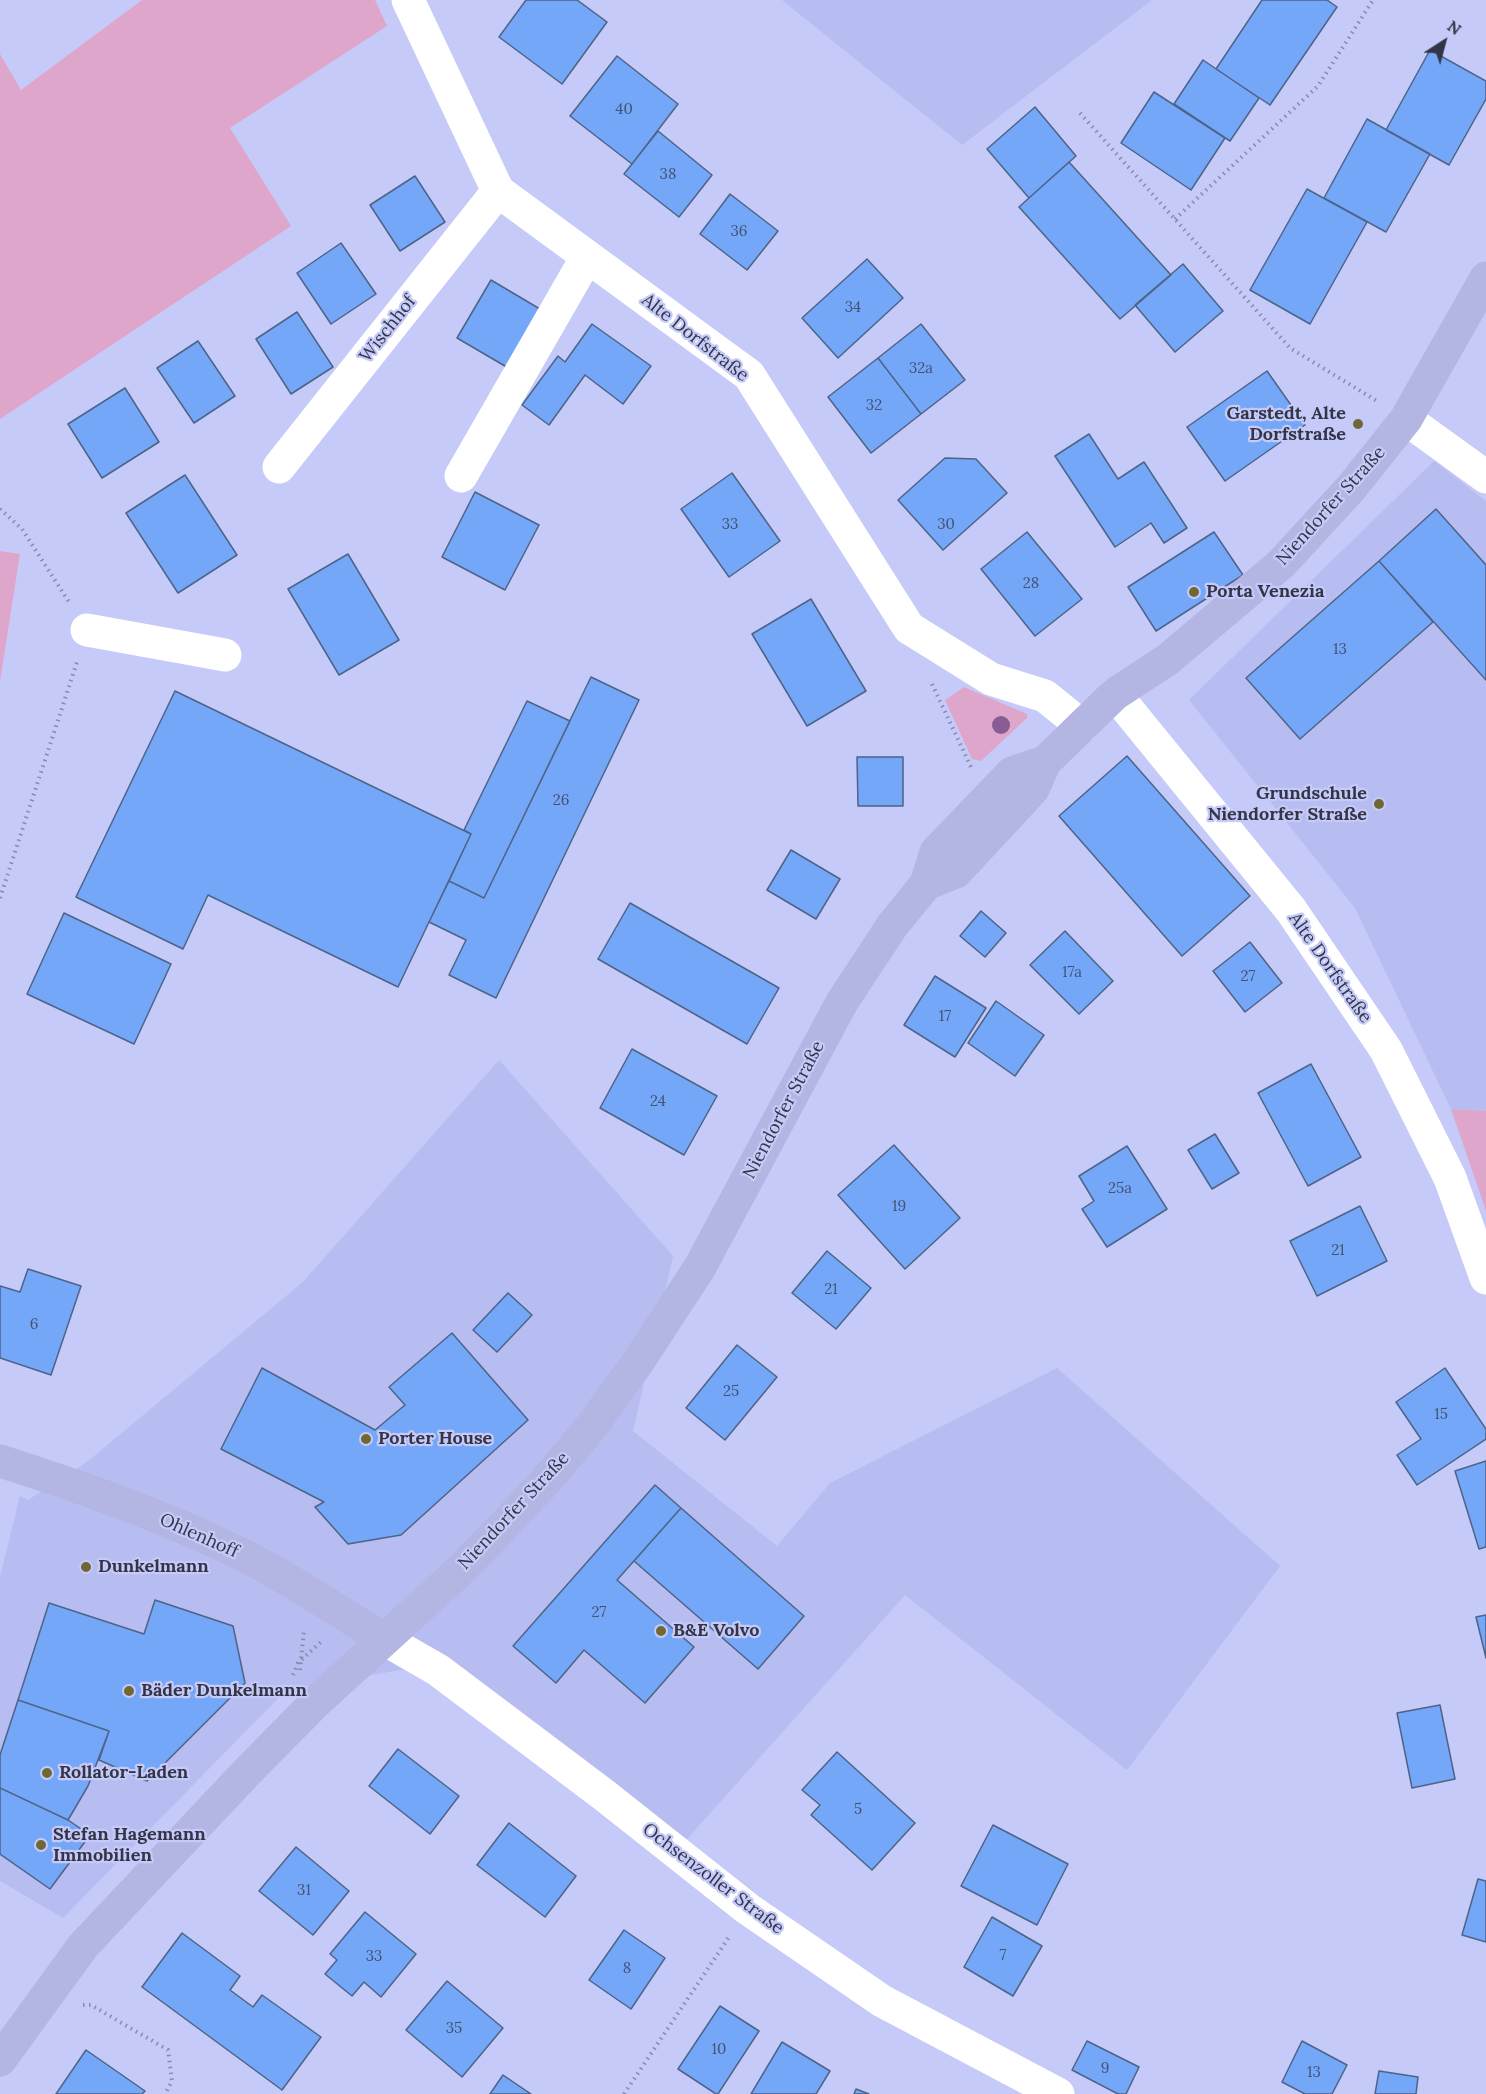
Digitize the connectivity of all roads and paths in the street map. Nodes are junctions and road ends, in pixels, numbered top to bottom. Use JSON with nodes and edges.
{"nodes":[{"id":1,"x":408,"y":0,"type":"edge"},
{"id":2,"x":1373,"y":0,"type":"edge"},
{"id":3,"x":1080,"y":113,"type":"dead end"},
{"id":4,"x":498,"y":191,"type":"junction"},
{"id":5,"x":1174,"y":219,"type":"junction"},
{"id":6,"x":587,"y":257,"type":"junction"},
{"id":7,"x":1486,"y":278,"type":"edge"},
{"id":8,"x":1406,"y":419,"type":"junction"},
{"id":9,"x":279,"y":467,"type":"dead end"},
{"id":10,"x":460,"y":476,"type":"dead end"},
{"id":11,"x":1486,"y":477,"type":"edge"},
{"id":12,"x":0,"y":509,"type":"edge"},
{"id":13,"x":87,"y":630,"type":"junction"},
{"id":14,"x":225,"y":655,"type":"dead end"},
{"id":15,"x":931,"y":683,"type":"dead end"},
{"id":16,"x":1116,"y":694,"type":"junction"},
{"id":17,"x":1082,"y":726,"type":"junction"},
{"id":18,"x":1045,"y":762,"type":"junction"},
{"id":19,"x":981,"y":804,"type":"junction"},
{"id":20,"x":926,"y":884,"type":"junction"},
{"id":21,"x":0,"y":898,"type":"edge"},
{"id":22,"x":1486,"y":1278,"type":"edge"},
{"id":23,"x":0,"y":1461,"type":"edge"},
{"id":24,"x":384,"y":1639,"type":"junction"},
{"id":25,"x":748,"y":1909,"type":"junction"},
{"id":26,"x":75,"y":2006,"type":"dead end"},
{"id":27,"x":0,"y":2060,"type":"edge"},
{"id":28,"x":165,"y":2094,"type":"edge"},
{"id":29,"x":624,"y":2094,"type":"edge"},
{"id":30,"x":1058,"y":2094,"type":"edge"}],
"edges":[{"from":1,"to":4,"type":"street","name":"Alte Dorfstraße"},
{"from":2,"to":5,"type":"path"},
{"from":3,"to":5,"type":"path"},
{"from":4,"to":6,"type":"street","name":"Alte Dorfstraße"},
{"from":4,"to":9,"type":"street","name":"Wischhof"},
{"from":5,"to":8,"type":"path"},
{"from":6,"to":10,"type":"street"},
{"from":6,"to":17,"type":"street","name":"Alte Dorfstraße"},
{"from":7,"to":8,"type":"main road","name":"Niendorfer Straße"},
{"from":8,"to":11,"type":"street"},
{"from":8,"to":16,"type":"main road","name":"Niendorfer Straße"},
{"from":12,"to":13,"type":"path"},
{"from":13,"to":14,"type":"street"},
{"from":13,"to":21,"type":"path"},
{"from":15,"to":19,"type":"path"},
{"from":16,"to":17,"type":"main road","name":"Niendorfer Straße"},
{"from":16,"to":22,"type":"street","name":"Alte Dorfstraße"},
{"from":17,"to":18,"type":"main road","name":"Niendorfer Straße"},
{"from":18,"to":19,"type":"main road","name":"Niendorfer Straße"},
{"from":18,"to":20,"type":"main road","name":"Niendorfer Straße"},
{"from":19,"to":20,"type":"main road","name":"Niendorfer Straße"},
{"from":20,"to":24,"type":"main road","name":"Niendorfer Straße"},
{"from":23,"to":24,"type":"main road","name":"Ohlenhoff"},
{"from":24,"to":25,"type":"street","name":"Ochsenzoller Straße"},
{"from":24,"to":27,"type":"main road","name":"Niendorfer Straße"},
{"from":25,"to":29,"type":"path"},
{"from":25,"to":30,"type":"street","name":"Ochsenzoller Straße"},
{"from":26,"to":28,"type":"path"}]}
